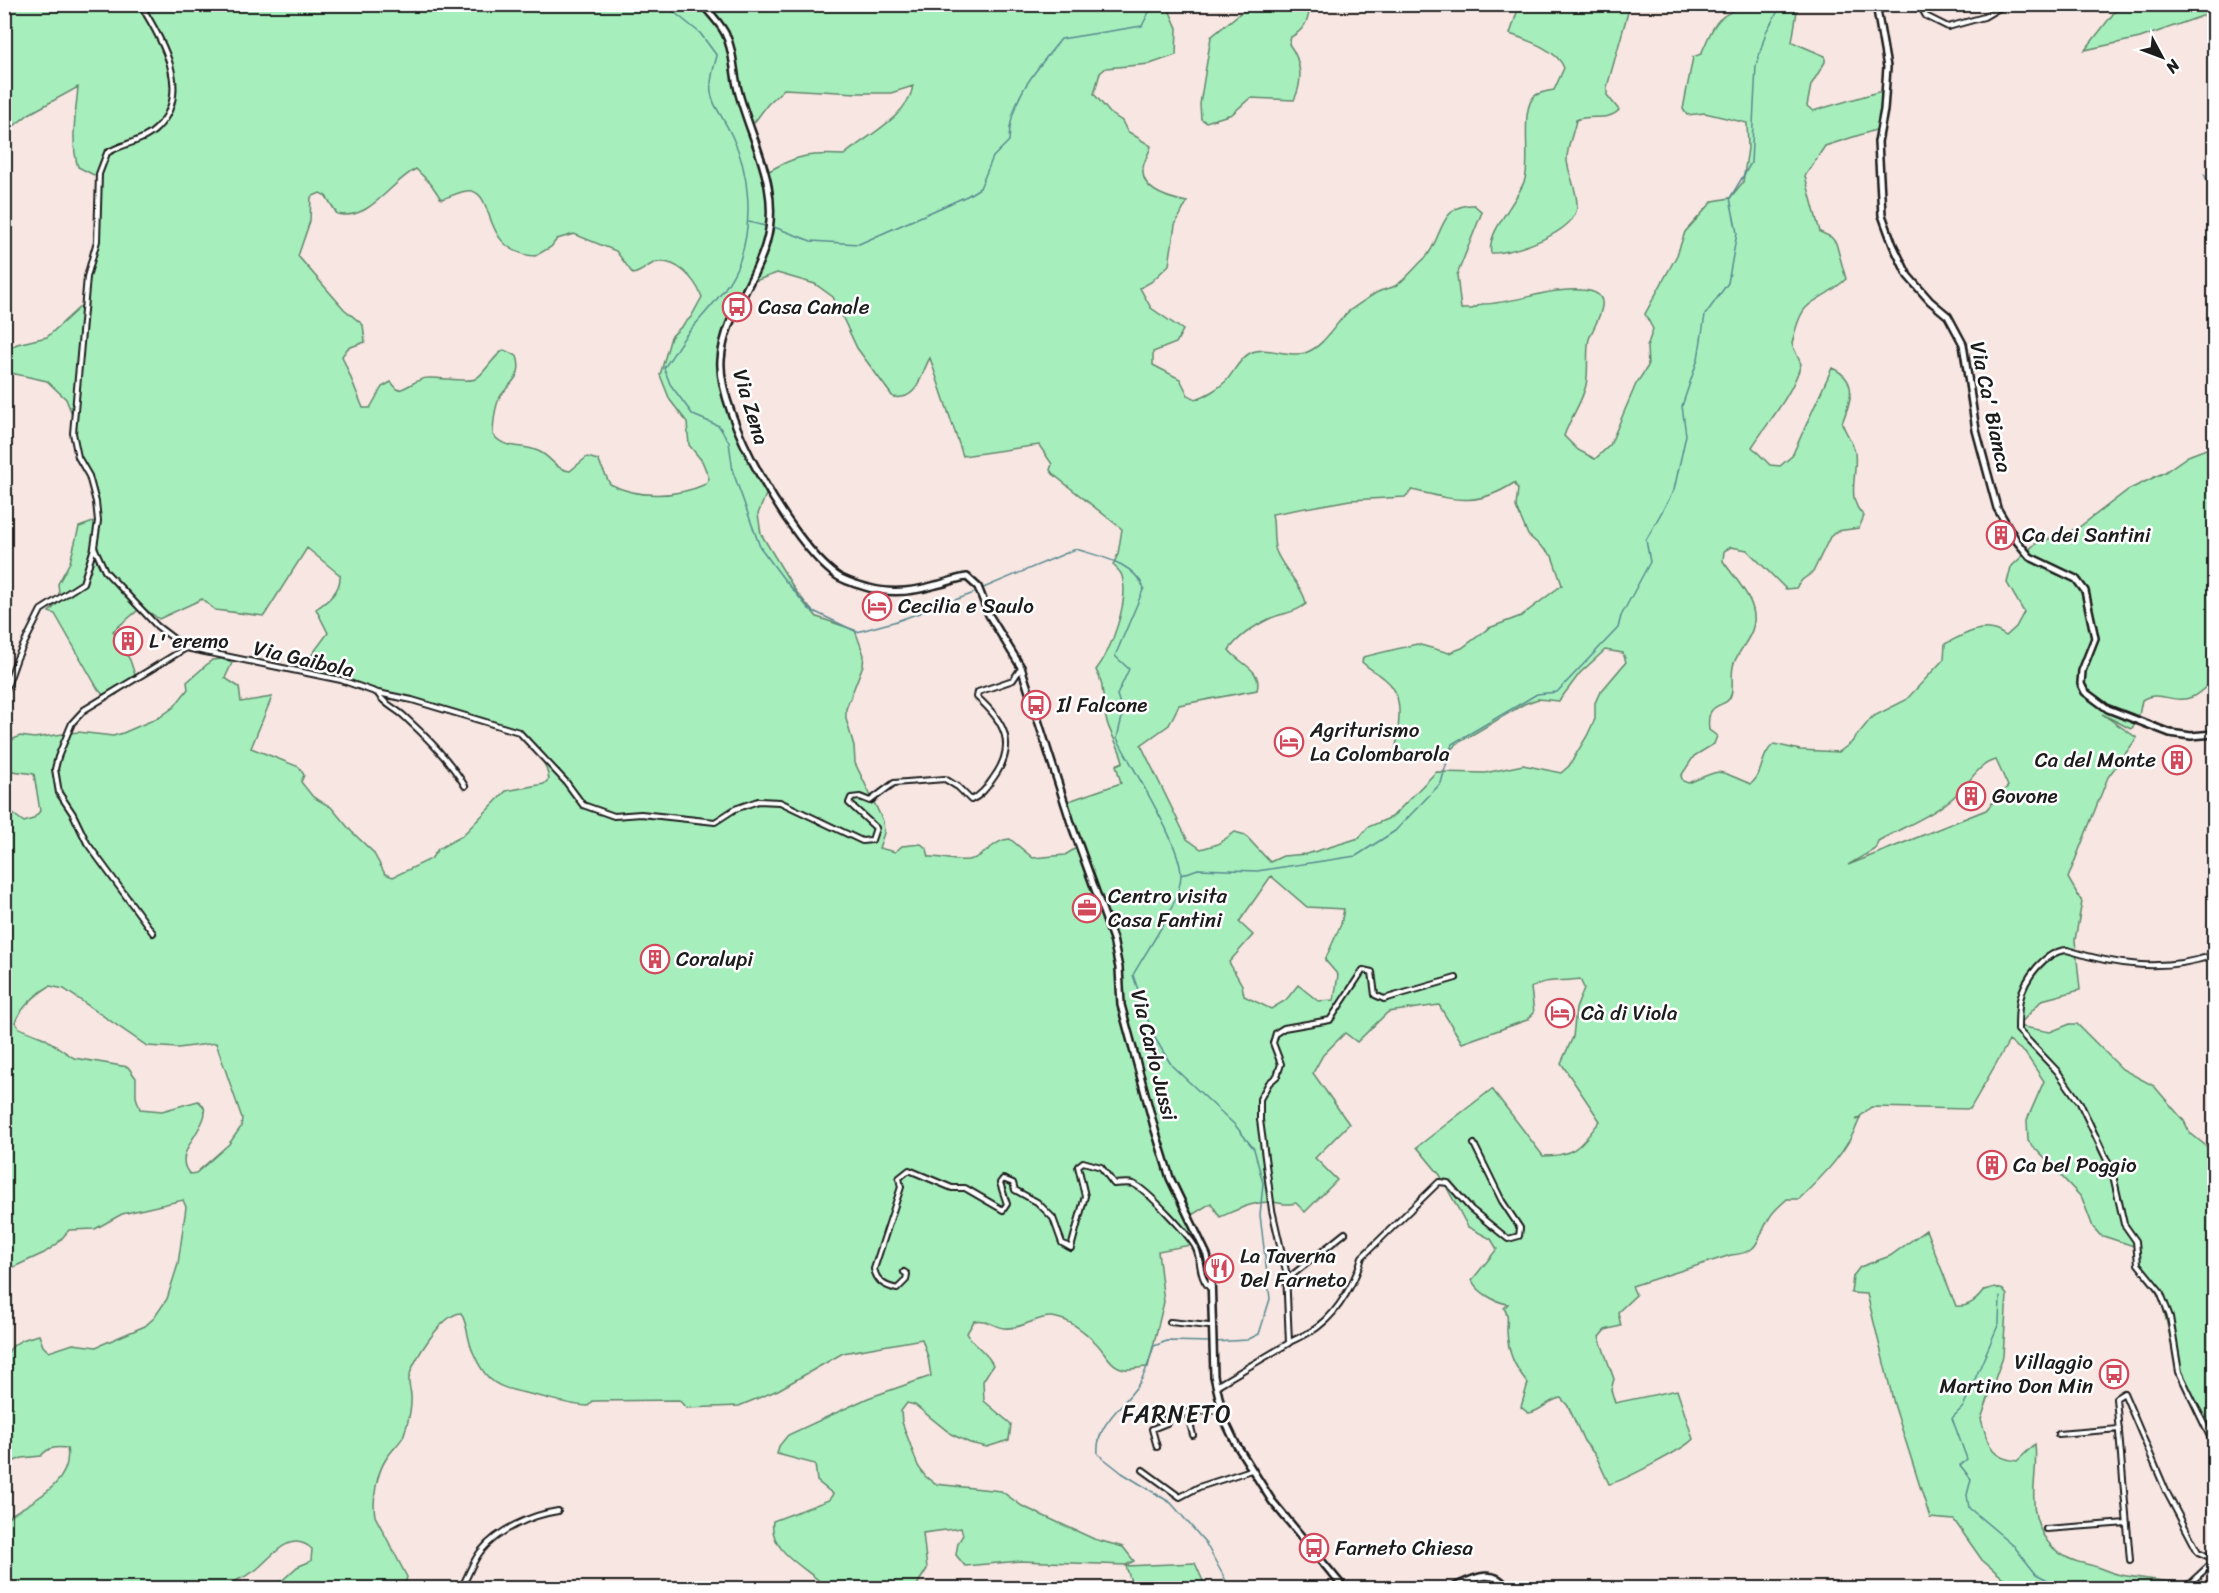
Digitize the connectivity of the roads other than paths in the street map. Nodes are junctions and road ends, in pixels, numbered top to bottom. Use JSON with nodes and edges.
{"nodes":[{"id":1,"x":140,"y":4,"type":"edge"},
{"id":2,"x":702,"y":4,"type":"edge"},
{"id":3,"x":1876,"y":4,"type":"edge"},
{"id":4,"x":1919,"y":4,"type":"edge"},
{"id":5,"x":2006,"y":4,"type":"edge"},
{"id":6,"x":94,"y":547,"type":"junction"},
{"id":7,"x":984,"y":602,"type":"joint"},
{"id":8,"x":186,"y":648,"type":"junction"},
{"id":9,"x":1021,"y":667,"type":"junction"},
{"id":10,"x":378,"y":693,"type":"junction"},
{"id":11,"x":4,"y":695,"type":"edge"},
{"id":12,"x":2214,"y":734,"type":"edge"},
{"id":13,"x":465,"y":786,"type":"dead end"},
{"id":14,"x":153,"y":933,"type":"dead end"},
{"id":15,"x":2214,"y":955,"type":"edge"},
{"id":16,"x":1456,"y":978,"type":"dead end"},
{"id":17,"x":1474,"y":1144,"type":"dead end"},
{"id":18,"x":1345,"y":1233,"type":"dead end"},
{"id":19,"x":904,"y":1272,"type":"dead end"},
{"id":20,"x":1286,"y":1280,"type":"junction"},
{"id":21,"x":1211,"y":1290,"type":"junction"},
{"id":22,"x":1170,"y":1322,"type":"dead end"},
{"id":23,"x":1211,"y":1329,"type":"junction"},
{"id":24,"x":1289,"y":1343,"type":"junction"},
{"id":25,"x":1216,"y":1386,"type":"junction"},
{"id":26,"x":1221,"y":1410,"type":"junction"},
{"id":27,"x":1187,"y":1412,"type":"junction"},
{"id":28,"x":2118,"y":1429,"type":"junction"},
{"id":29,"x":2058,"y":1434,"type":"dead end"},
{"id":30,"x":1193,"y":1435,"type":"dead end"},
{"id":31,"x":2214,"y":1444,"type":"edge"},
{"id":32,"x":1157,"y":1447,"type":"dead end"},
{"id":33,"x":1143,"y":1470,"type":"dead end"},
{"id":34,"x":1251,"y":1470,"type":"junction"},
{"id":35,"x":558,"y":1511,"type":"dead end"},
{"id":36,"x":2127,"y":1523,"type":"junction"},
{"id":37,"x":2046,"y":1529,"type":"dead end"},
{"id":38,"x":2130,"y":1560,"type":"dead end"},
{"id":39,"x":2214,"y":1560,"type":"edge"},
{"id":40,"x":372,"y":1588,"type":"edge"},
{"id":41,"x":392,"y":1588,"type":"edge"},
{"id":42,"x":461,"y":1588,"type":"edge"},
{"id":43,"x":1344,"y":1588,"type":"edge"},
{"id":44,"x":1452,"y":1588,"type":"edge"},
{"id":45,"x":1507,"y":1588,"type":"edge"},
{"id":46,"x":2185,"y":1588,"type":"edge"}],
"edges":[{"from":1,"to":6,"type":"street"},
{"from":2,"to":7,"type":"street","name":"Via Zena"},
{"from":3,"to":12,"type":"street","name":"Via Ca' Bianca"},
{"from":4,"to":5,"type":"street"},
{"from":6,"to":8,"type":"street"},
{"from":6,"to":11,"type":"street"},
{"from":7,"to":9,"type":"street","name":"Via Carlo Jussi"},
{"from":8,"to":10,"type":"street","name":"Via Gaibola"},
{"from":8,"to":14,"type":"street"},
{"from":9,"to":10,"type":"street"},
{"from":9,"to":21,"type":"street","name":"Via Carlo Jussi"},
{"from":10,"to":13,"type":"street","name":"Via Gaibola"},
{"from":15,"to":31,"type":"street"},
{"from":16,"to":20,"type":"street"},
{"from":17,"to":24,"type":"street"},
{"from":18,"to":20,"type":"street"},
{"from":19,"to":21,"type":"street"},
{"from":20,"to":24,"type":"street"},
{"from":21,"to":23,"type":"street","name":"Via Carlo Jussi"},
{"from":22,"to":23,"type":"street"},
{"from":23,"to":25,"type":"street","name":"Via Carlo Jussi"},
{"from":24,"to":25,"type":"street"},
{"from":25,"to":26,"type":"street","name":"Via Carlo Jussi"},
{"from":26,"to":27,"type":"street"},
{"from":26,"to":34,"type":"street","name":"Via Carlo Jussi"},
{"from":27,"to":30,"type":"street"},
{"from":27,"to":32,"type":"street"},
{"from":28,"to":29,"type":"street"},
{"from":28,"to":36,"type":"street"},
{"from":28,"to":39,"type":"street"},
{"from":33,"to":34,"type":"street"},
{"from":34,"to":43,"type":"street","name":"Via Carlo Jussi"},
{"from":35,"to":42,"type":"street"},
{"from":36,"to":37,"type":"street"},
{"from":36,"to":38,"type":"street"},
{"from":39,"to":46,"type":"street"},
{"from":40,"to":41,"type":"street"},
{"from":44,"to":45,"type":"street"}]}
